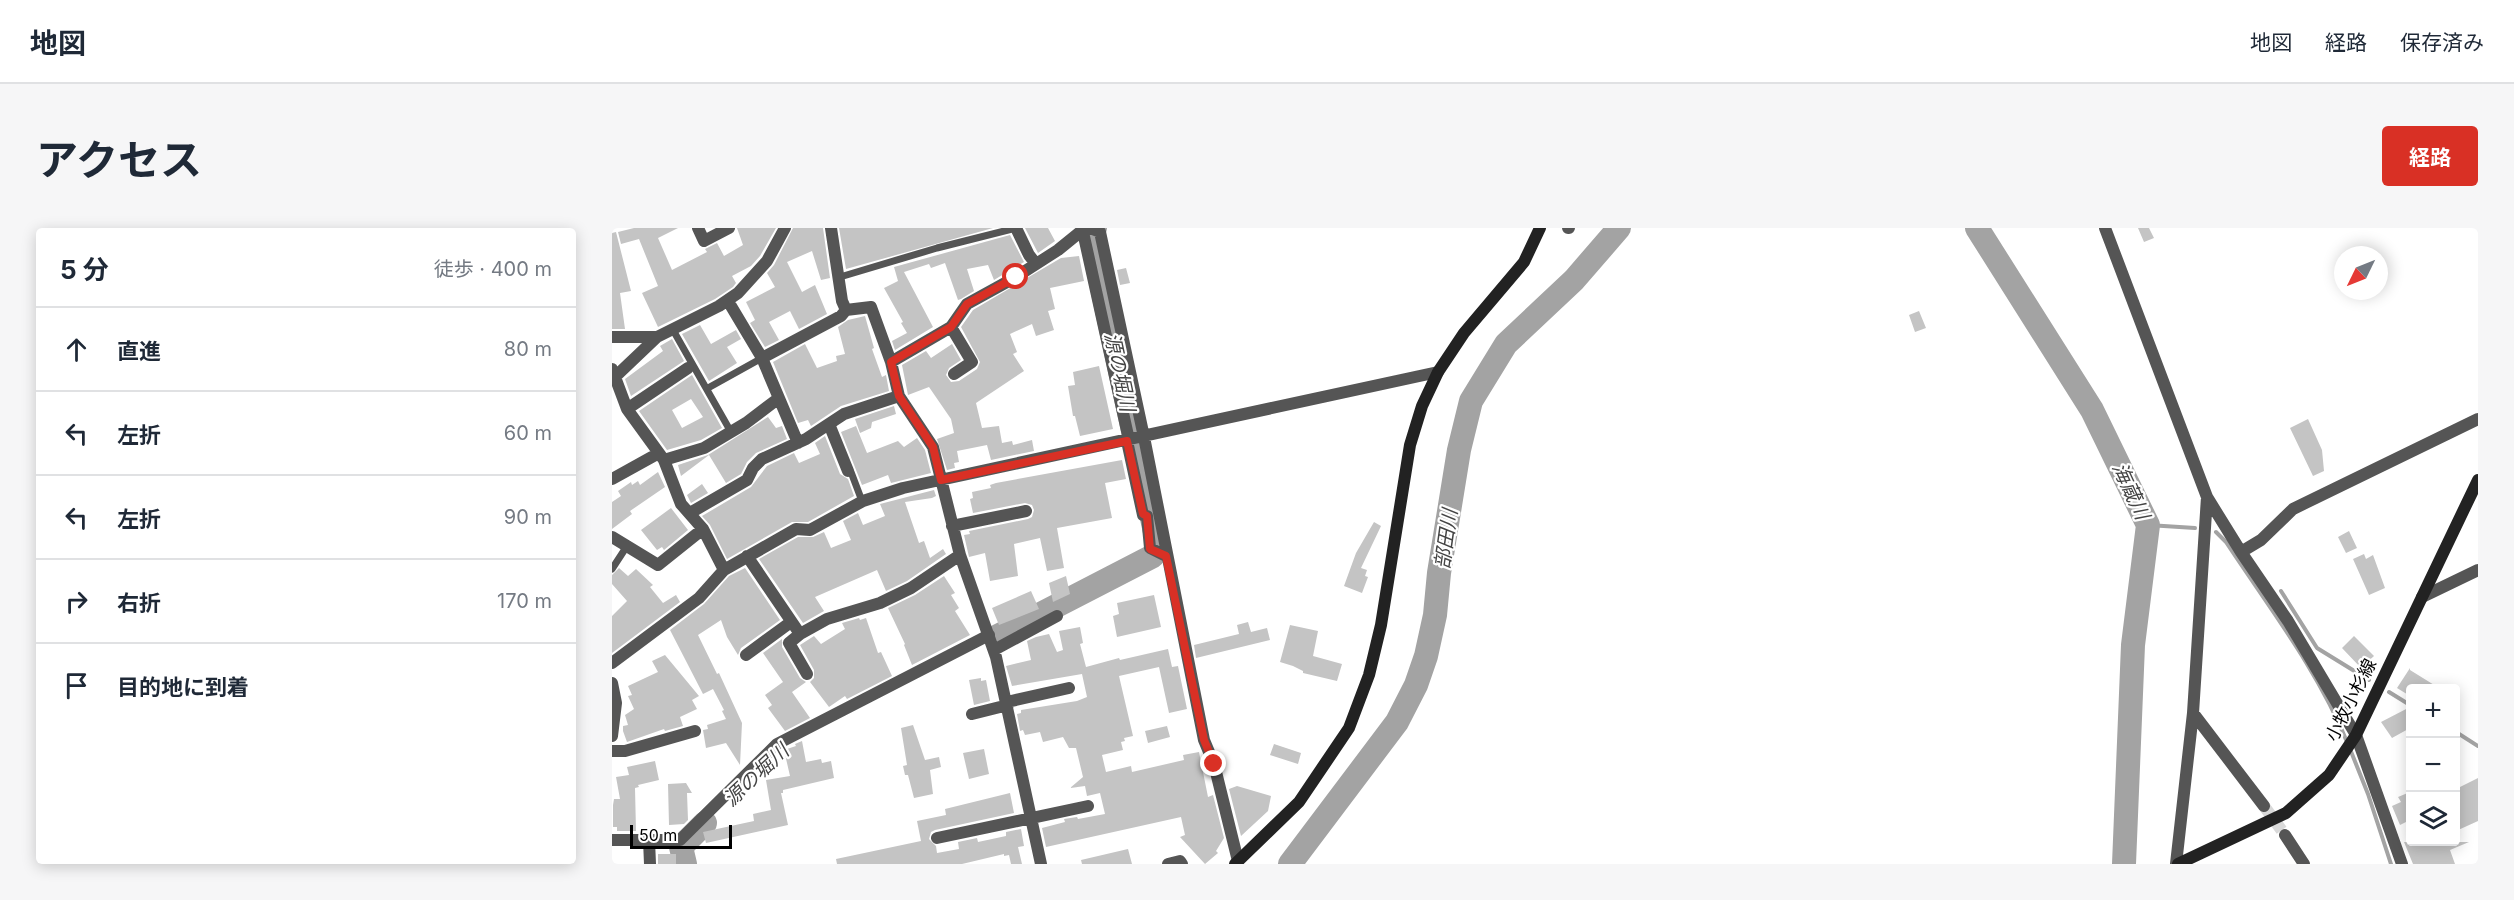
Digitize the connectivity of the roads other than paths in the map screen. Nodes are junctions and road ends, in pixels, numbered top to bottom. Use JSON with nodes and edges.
{"nodes":[{"id":1,"x":698,"y":228,"type":"edge"},
{"id":2,"x":729,"y":228,"type":"edge"},
{"id":3,"x":785,"y":228,"type":"edge"},
{"id":4,"x":831,"y":228,"type":"edge"},
{"id":5,"x":1016,"y":228,"type":"edge"},
{"id":6,"x":1540,"y":228,"type":"edge"},
{"id":7,"x":2105,"y":228,"type":"edge"},
{"id":8,"x":1089,"y":230,"type":"edge"},
{"id":9,"x":1036,"y":264,"type":"junction"},
{"id":10,"x":840,"y":277,"type":"junction"},
{"id":11,"x":728,"y":301,"type":"junction"},
{"id":12,"x":846,"y":310,"type":"junction"},
{"id":13,"x":951,"y":327,"type":"junction"},
{"id":14,"x":673,"y":330,"type":"junction"},
{"id":15,"x":657,"y":337,"type":"junction"},
{"id":16,"x":612,"y":338,"type":"edge"},
{"id":17,"x":762,"y":358,"type":"junction"},
{"id":18,"x":891,"y":362,"type":"junction"},
{"id":19,"x":687,"y":368,"type":"dead end"},
{"id":20,"x":1438,"y":372,"type":"junction"},
{"id":21,"x":954,"y":374,"type":"dead end"},
{"id":22,"x":614,"y":378,"type":"edge"},
{"id":23,"x":708,"y":388,"type":"junction"},
{"id":24,"x":899,"y":396,"type":"junction"},
{"id":25,"x":779,"y":398,"type":"junction"},
{"id":26,"x":627,"y":409,"type":"junction"},
{"id":27,"x":2478,"y":419,"type":"edge"},
{"id":28,"x":829,"y":424,"type":"junction"},
{"id":29,"x":731,"y":432,"type":"junction"},
{"id":30,"x":1144,"y":437,"type":"junction"},
{"id":31,"x":1129,"y":440,"type":"junction"},
{"id":32,"x":798,"y":442,"type":"junction"},
{"id":33,"x":662,"y":456,"type":"junction"},
{"id":34,"x":848,"y":471,"type":"joint"},
{"id":35,"x":612,"y":479,"type":"edge"},
{"id":36,"x":941,"y":480,"type":"junction"},
{"id":37,"x":2478,"y":480,"type":"edge"},
{"id":38,"x":2207,"y":497,"type":"junction"},
{"id":39,"x":862,"y":501,"type":"junction"},
{"id":40,"x":1026,"y":511,"type":"dead end"},
{"id":41,"x":690,"y":513,"type":"junction"},
{"id":42,"x":952,"y":526,"type":"junction"},
{"id":43,"x":703,"y":529,"type":"junction"},
{"id":44,"x":612,"y":537,"type":"edge"},
{"id":45,"x":627,"y":546,"type":"junction"},
{"id":46,"x":2241,"y":552,"type":"junction"},
{"id":47,"x":960,"y":555,"type":"junction"},
{"id":48,"x":747,"y":556,"type":"junction"},
{"id":49,"x":1166,"y":556,"type":"junction"},
{"id":50,"x":612,"y":569,"type":"edge"},
{"id":51,"x":724,"y":570,"type":"junction"},
{"id":52,"x":2478,"y":570,"type":"edge"},
{"id":53,"x":2422,"y":597,"type":"junction"},
{"id":54,"x":1057,"y":616,"type":"dead end"},
{"id":55,"x":791,"y":622,"type":"junction"},
{"id":56,"x":800,"y":634,"type":"junction"},
{"id":57,"x":989,"y":635,"type":"junction"},
{"id":58,"x":994,"y":650,"type":"junction"},
{"id":59,"x":746,"y":655,"type":"dead end"},
{"id":60,"x":612,"y":663,"type":"edge"},
{"id":61,"x":807,"y":674,"type":"dead end"},
{"id":62,"x":612,"y":683,"type":"edge"},
{"id":63,"x":1068,"y":688,"type":"dead end"},
{"id":64,"x":1007,"y":704,"type":"junction"},
{"id":65,"x":2193,"y":713,"type":"junction"},
{"id":66,"x":972,"y":714,"type":"dead end"},
{"id":67,"x":695,"y":730,"type":"dead end"},
{"id":68,"x":612,"y":736,"type":"edge"},
{"id":69,"x":2355,"y":737,"type":"junction"},
{"id":70,"x":612,"y":751,"type":"edge"},
{"id":71,"x":1088,"y":806,"type":"dead end"},
{"id":72,"x":2264,"y":806,"type":"tunnel mouth"},
{"id":73,"x":1032,"y":818,"type":"junction"},
{"id":74,"x":2285,"y":835,"type":"tunnel mouth"},
{"id":75,"x":937,"y":838,"type":"dead end"},
{"id":76,"x":612,"y":840,"type":"edge"},
{"id":77,"x":648,"y":840,"type":"junction"},
{"id":78,"x":1236,"y":862,"type":"edge"},
{"id":79,"x":650,"y":864,"type":"edge"},
{"id":80,"x":1041,"y":864,"type":"edge"},
{"id":81,"x":1168,"y":864,"type":"edge"},
{"id":82,"x":1182,"y":864,"type":"edge"},
{"id":83,"x":2177,"y":864,"type":"edge"},
{"id":84,"x":2304,"y":864,"type":"edge"},
{"id":85,"x":2402,"y":864,"type":"edge"}],
"edges":[{"from":1,"to":2,"type":"street"},
{"from":3,"to":11,"type":"street"},
{"from":4,"to":10,"type":"street"},
{"from":5,"to":9,"type":"street"},
{"from":5,"to":10,"type":"lane"},
{"from":6,"to":20,"type":"street"},
{"from":7,"to":38,"type":"street"},
{"from":8,"to":9,"type":"street"},
{"from":8,"to":30,"type":"street"},
{"from":8,"to":31,"type":"street"},
{"from":9,"to":13,"type":"street"},
{"from":10,"to":12,"type":"street"},
{"from":11,"to":14,"type":"street"},
{"from":11,"to":17,"type":"street"},
{"from":12,"to":17,"type":"street"},
{"from":12,"to":18,"type":"street"},
{"from":13,"to":18,"type":"street"},
{"from":13,"to":21,"type":"street"},
{"from":14,"to":15,"type":"street"},
{"from":14,"to":23,"type":"lane"},
{"from":15,"to":16,"type":"street"},
{"from":15,"to":22,"type":"street"},
{"from":17,"to":23,"type":"lane"},
{"from":17,"to":25,"type":"street"},
{"from":18,"to":24,"type":"street"},
{"from":19,"to":26,"type":"street"},
{"from":20,"to":30,"type":"street"},
{"from":20,"to":78,"type":"street"},
{"from":22,"to":26,"type":"street"},
{"from":23,"to":29,"type":"lane"},
{"from":24,"to":28,"type":"street"},
{"from":24,"to":36,"type":"street"},
{"from":25,"to":29,"type":"street"},
{"from":25,"to":32,"type":"street"},
{"from":26,"to":33,"type":"street"},
{"from":27,"to":46,"type":"street"},
{"from":28,"to":32,"type":"street"},
{"from":28,"to":34,"type":"street"},
{"from":29,"to":33,"type":"street"},
{"from":30,"to":31,"type":"street"},
{"from":30,"to":49,"type":"street"},
{"from":31,"to":36,"type":"street"},
{"from":31,"to":49,"type":"street"},
{"from":32,"to":41,"type":"street"},
{"from":33,"to":35,"type":"street"},
{"from":33,"to":41,"type":"street"},
{"from":34,"to":39,"type":"lane"},
{"from":36,"to":39,"type":"street"},
{"from":36,"to":42,"type":"street"},
{"from":37,"to":53,"type":"street","name":"小牧小杉線"},
{"from":38,"to":46,"type":"street"},
{"from":38,"to":65,"type":"street"},
{"from":39,"to":48,"type":"street"},
{"from":40,"to":42,"type":"street"},
{"from":41,"to":43,"type":"street"},
{"from":42,"to":47,"type":"street"},
{"from":43,"to":45,"type":"street"},
{"from":43,"to":51,"type":"street"},
{"from":44,"to":45,"type":"street"},
{"from":45,"to":50,"type":"lane"},
{"from":46,"to":69,"type":"street"},
{"from":47,"to":56,"type":"street"},
{"from":47,"to":57,"type":"street"},
{"from":48,"to":51,"type":"street"},
{"from":48,"to":55,"type":"street"},
{"from":49,"to":78,"type":"street"},
{"from":51,"to":60,"type":"street"},
{"from":52,"to":53,"type":"street"},
{"from":53,"to":69,"type":"street","name":"小牧小杉線"},
{"from":54,"to":58,"type":"street"},
{"from":55,"to":56,"type":"street"},
{"from":55,"to":59,"type":"street"},
{"from":56,"to":61,"type":"street"},
{"from":57,"to":58,"type":"street"},
{"from":57,"to":77,"type":"street"},
{"from":58,"to":64,"type":"street"},
{"from":62,"to":68,"type":"street"},
{"from":63,"to":64,"type":"street"},
{"from":64,"to":66,"type":"street"},
{"from":64,"to":73,"type":"street"},
{"from":65,"to":72,"type":"street"},
{"from":65,"to":83,"type":"street"},
{"from":67,"to":70,"type":"street"},
{"from":69,"to":83,"type":"street","name":"小牧小杉線"},
{"from":69,"to":85,"type":"street"},
{"from":71,"to":73,"type":"street"},
{"from":73,"to":75,"type":"street"},
{"from":73,"to":80,"type":"street"},
{"from":74,"to":84,"type":"street"},
{"from":76,"to":77,"type":"street"},
{"from":77,"to":79,"type":"street"},
{"from":81,"to":82,"type":"street"}]}
